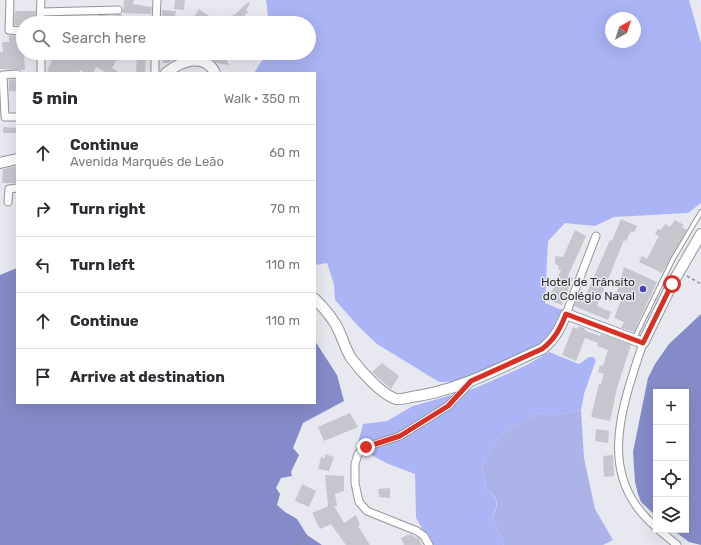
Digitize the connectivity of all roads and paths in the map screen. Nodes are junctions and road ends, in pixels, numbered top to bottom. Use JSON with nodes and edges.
{"nodes":[{"id":1,"x":10,"y":0,"type":"edge"},
{"id":2,"x":41,"y":0,"type":"edge"},
{"id":3,"x":157,"y":0,"type":"edge"},
{"id":4,"x":118,"y":10,"type":"dead end"},
{"id":5,"x":41,"y":12,"type":"junction"},
{"id":6,"x":41,"y":16,"type":"edge"},
{"id":7,"x":156,"y":16,"type":"edge"},
{"id":8,"x":16,"y":30,"type":"edge"},
{"id":9,"x":41,"y":60,"type":"edge"},
{"id":10,"x":155,"y":60,"type":"edge"},
{"id":11,"x":190,"y":60,"type":"edge"},
{"id":12,"x":190,"y":60,"type":"edge"},
{"id":13,"x":41,"y":72,"type":"edge"},
{"id":14,"x":155,"y":72,"type":"edge"},
{"id":15,"x":168,"y":72,"type":"edge"},
{"id":16,"x":215,"y":72,"type":"edge"},
{"id":17,"x":16,"y":74,"type":"edge"},
{"id":18,"x":16,"y":116,"type":"edge"},
{"id":19,"x":16,"y":159,"type":"edge"},
{"id":20,"x":0,"y":163,"type":"edge"},
{"id":21,"x":16,"y":188,"type":"edge"},
{"id":22,"x":8,"y":202,"type":"dead end"},
{"id":23,"x":701,"y":212,"type":"edge"},
{"id":24,"x":701,"y":234,"type":"edge"},
{"id":25,"x":596,"y":236,"type":"dead end"},
{"id":26,"x":679,"y":272,"type":"junction"},
{"id":27,"x":701,"y":284,"type":"edge"},
{"id":28,"x":316,"y":300,"type":"edge"},
{"id":29,"x":566,"y":314,"type":"junction"},
{"id":30,"x":638,"y":342,"type":"junction"},
{"id":31,"x":471,"y":381,"type":"junction"},
{"id":32,"x":653,"y":524,"type":"edge"},
{"id":33,"x":663,"y":533,"type":"edge"},
{"id":34,"x":307,"y":535,"type":"dead end"},
{"id":35,"x":296,"y":545,"type":"edge"},
{"id":36,"x":429,"y":545,"type":"edge"},
{"id":37,"x":677,"y":545,"type":"edge"}],
"edges":[{"from":1,"to":8,"type":"street"},
{"from":2,"to":5,"type":"street"},
{"from":3,"to":7,"type":"street"},
{"from":4,"to":5,"type":"street"},
{"from":5,"to":6,"type":"street"},
{"from":9,"to":13,"type":"street"},
{"from":10,"to":14,"type":"street"},
{"from":11,"to":15,"type":"main road"},
{"from":12,"to":16,"type":"main road"},
{"from":17,"to":18,"type":"street"},
{"from":19,"to":20,"type":"main road"},
{"from":21,"to":22,"type":"street"},
{"from":23,"to":30,"type":"lane"},
{"from":24,"to":26,"type":"main road"},
{"from":25,"to":29,"type":"street"},
{"from":26,"to":27,"type":"path"},
{"from":26,"to":30,"type":"main road"},
{"from":28,"to":31,"type":"main road"},
{"from":29,"to":30,"type":"main road"},
{"from":29,"to":31,"type":"main road"},
{"from":30,"to":32,"type":"street"},
{"from":31,"to":36,"type":"street"},
{"from":33,"to":37,"type":"street"},
{"from":34,"to":35,"type":"path"}]}
